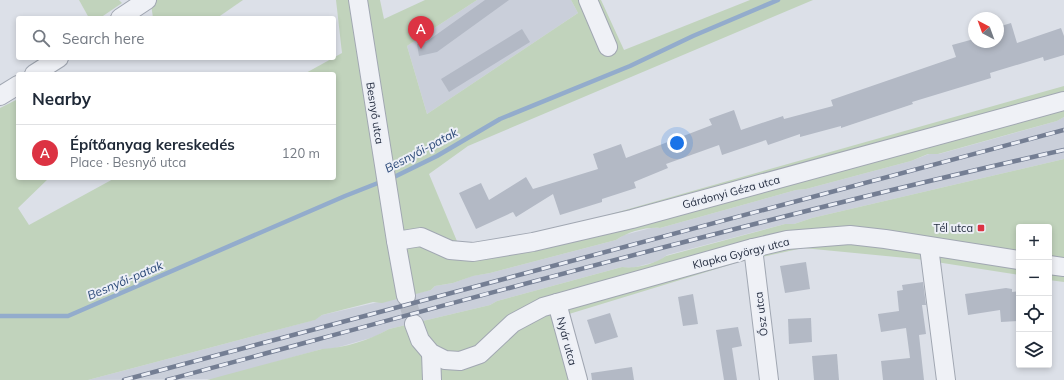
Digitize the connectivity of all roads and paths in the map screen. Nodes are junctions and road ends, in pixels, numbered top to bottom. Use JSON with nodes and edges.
{"nodes":[{"id":1,"x":147,"y":0,"type":"edge"},
{"id":2,"x":358,"y":0,"type":"edge"},
{"id":3,"x":588,"y":0,"type":"edge"},
{"id":4,"x":123,"y":16,"type":"edge"},
{"id":5,"x":608,"y":46,"type":"dead end"},
{"id":6,"x":56,"y":60,"type":"edge"},
{"id":7,"x":37,"y":72,"type":"edge"},
{"id":8,"x":16,"y":86,"type":"edge"},
{"id":9,"x":0,"y":96,"type":"edge"},
{"id":10,"x":1064,"y":101,"type":"edge"},
{"id":11,"x":396,"y":241,"type":"junction"},
{"id":12,"x":929,"y":247,"type":"junction"},
{"id":13,"x":753,"y":248,"type":"junction"},
{"id":14,"x":1016,"y":260,"type":"edge"},
{"id":15,"x":1052,"y":265,"type":"edge"},
{"id":16,"x":1064,"y":267,"type":"edge"},
{"id":17,"x":406,"y":296,"type":"tunnel mouth"},
{"id":18,"x":557,"y":303,"type":"junction"},
{"id":19,"x":414,"y":324,"type":"tunnel mouth"},
{"id":20,"x":431,"y":353,"type":"junction"},
{"id":21,"x":432,"y":380,"type":"edge"},
{"id":22,"x":578,"y":380,"type":"edge"},
{"id":23,"x":769,"y":380,"type":"edge"},
{"id":24,"x":946,"y":380,"type":"edge"}],
"edges":[{"from":1,"to":4,"type":"street"},
{"from":2,"to":11,"type":"street","name":"Besnyő utca"},
{"from":3,"to":5,"type":"street"},
{"from":6,"to":7,"type":"street"},
{"from":8,"to":9,"type":"street"},
{"from":10,"to":11,"type":"street","name":"Gárdonyi Géza utca"},
{"from":11,"to":17,"type":"street","name":"Besnyő utca"},
{"from":12,"to":13,"type":"street","name":"Klapka György utca"},
{"from":12,"to":14,"type":"street","name":"Klapka György utca"},
{"from":12,"to":24,"type":"street"},
{"from":13,"to":18,"type":"street","name":"Klapka György utca"},
{"from":13,"to":23,"type":"street","name":"Ősz utca"},
{"from":15,"to":16,"type":"street"},
{"from":18,"to":20,"type":"street","name":"Klapka György utca"},
{"from":18,"to":22,"type":"street","name":"Nyár utca"},
{"from":19,"to":20,"type":"street"},
{"from":20,"to":21,"type":"street"}]}
